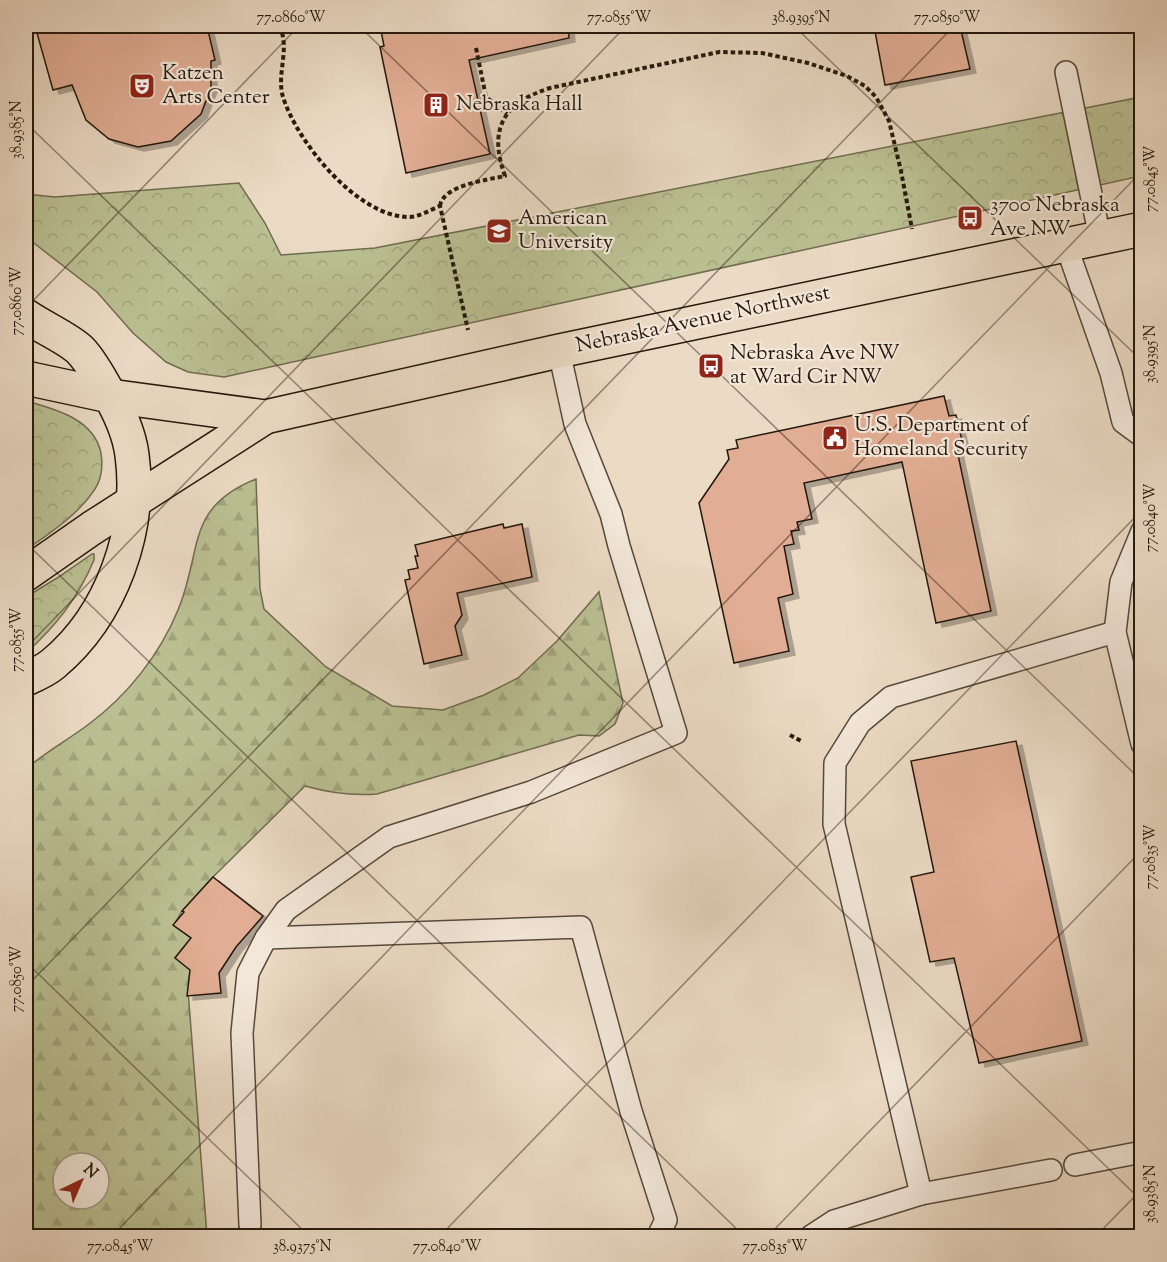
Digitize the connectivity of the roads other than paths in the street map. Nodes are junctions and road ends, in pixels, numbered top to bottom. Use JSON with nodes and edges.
{"nodes":[{"id":1,"x":1066,"y":72,"type":"dead end"},
{"id":2,"x":1142,"y":229,"type":"edge"},
{"id":3,"x":1100,"y":238,"type":"junction"},
{"id":4,"x":1066,"y":245,"type":"junction"},
{"id":5,"x":26,"y":291,"type":"edge"},
{"id":6,"x":26,"y":316,"type":"edge"},
{"id":7,"x":79,"y":349,"type":"junction"},
{"id":8,"x":559,"y":351,"type":"junction"},
{"id":9,"x":26,"y":378,"type":"edge"},
{"id":10,"x":110,"y":396,"type":"junction"},
{"id":11,"x":266,"y":417,"type":"junction"},
{"id":12,"x":1142,"y":436,"type":"edge"},
{"id":13,"x":132,"y":502,"type":"junction"},
{"id":14,"x":1142,"y":531,"type":"edge"},
{"id":15,"x":26,"y":574,"type":"edge"},
{"id":16,"x":1115,"y":632,"type":"junction"},
{"id":17,"x":39,"y":672,"type":"edge"},
{"id":18,"x":26,"y":692,"type":"edge"},
{"id":19,"x":1142,"y":744,"type":"edge"},
{"id":20,"x":266,"y":938,"type":"junction"},
{"id":21,"x":1142,"y":1152,"type":"edge"},
{"id":22,"x":1075,"y":1165,"type":"dead end"},
{"id":23,"x":1051,"y":1170,"type":"dead end"},
{"id":24,"x":921,"y":1194,"type":"junction"},
{"id":25,"x":249,"y":1225,"type":"dead end"},
{"id":26,"x":658,"y":1236,"type":"edge"},
{"id":27,"x":811,"y":1236,"type":"edge"}],
"edges":[{"from":1,"to":3,"type":"lane"},
{"from":2,"to":3,"type":"main road","name":"Nebraska Avenue Northwest"},
{"from":3,"to":4,"type":"main road","name":"Nebraska Avenue Northwest"},
{"from":4,"to":8,"type":"main road","name":"Nebraska Avenue Northwest"},
{"from":4,"to":12,"type":"lane"},
{"from":5,"to":7,"type":"main road"},
{"from":6,"to":7,"type":"main road"},
{"from":7,"to":10,"type":"main road"},
{"from":8,"to":11,"type":"main road","name":"Nebraska Avenue Northwest"},
{"from":8,"to":20,"type":"lane"},
{"from":9,"to":10,"type":"main road","name":"Nebraska Avenue Northwest"},
{"from":10,"to":11,"type":"main road","name":"Nebraska Avenue Northwest"},
{"from":10,"to":13,"type":"main road"},
{"from":11,"to":13,"type":"main road","name":"Nebraska Avenue Northwest"},
{"from":13,"to":15,"type":"main road","name":"Nebraska Avenue Northwest"},
{"from":13,"to":17,"type":"main road"},
{"from":14,"to":16,"type":"lane"},
{"from":16,"to":19,"type":"lane"},
{"from":16,"to":24,"type":"lane"},
{"from":17,"to":18,"type":"main road"},
{"from":20,"to":25,"type":"lane"},
{"from":20,"to":26,"type":"lane"},
{"from":21,"to":22,"type":"lane"},
{"from":23,"to":24,"type":"lane"},
{"from":24,"to":27,"type":"lane"}]}
